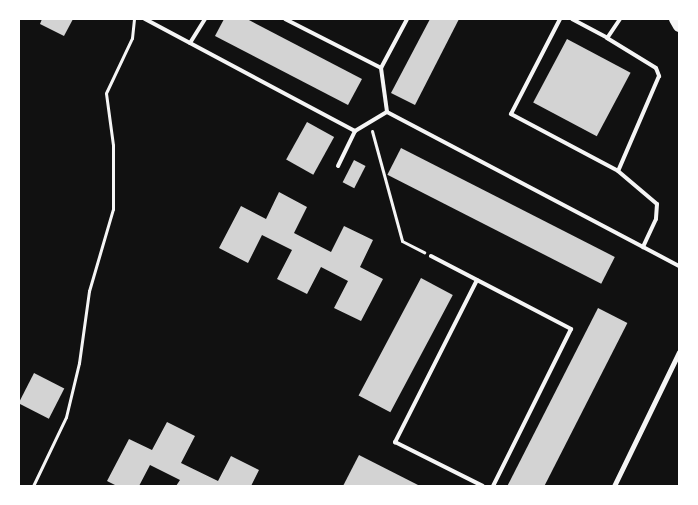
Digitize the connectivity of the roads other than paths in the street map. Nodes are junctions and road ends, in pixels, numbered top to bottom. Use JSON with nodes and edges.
{"nodes":[{"id":1,"x":146,"y":19,"type":"edge"},
{"id":2,"x":204,"y":19,"type":"edge"},
{"id":3,"x":285,"y":19,"type":"edge"},
{"id":4,"x":407,"y":19,"type":"edge"},
{"id":5,"x":560,"y":19,"type":"edge"},
{"id":6,"x":572,"y":19,"type":"edge"},
{"id":7,"x":620,"y":19,"type":"edge"},
{"id":8,"x":675,"y":19,"type":"edge"},
{"id":9,"x":679,"y":26,"type":"edge"},
{"id":10,"x":607,"y":38,"type":"junction"},
{"id":11,"x":190,"y":43,"type":"junction"},
{"id":12,"x":381,"y":68,"type":"junction"},
{"id":13,"x":387,"y":112,"type":"junction"},
{"id":14,"x":355,"y":131,"type":"junction"},
{"id":15,"x":338,"y":166,"type":"dead end"},
{"id":16,"x":618,"y":171,"type":"junction"},
{"id":17,"x":644,"y":247,"type":"junction"},
{"id":18,"x":431,"y":256,"type":"road end"},
{"id":19,"x":679,"y":266,"type":"edge"},
{"id":20,"x":477,"y":280,"type":"junction"},
{"id":21,"x":679,"y":352,"type":"edge"},
{"id":22,"x":483,"y":486,"type":"edge"},
{"id":23,"x":493,"y":486,"type":"edge"},
{"id":24,"x":614,"y":486,"type":"edge"}],
"edges":[{"from":1,"to":11,"type":"lane"},
{"from":2,"to":11,"type":"lane"},
{"from":3,"to":12,"type":"lane"},
{"from":4,"to":12,"type":"lane"},
{"from":5,"to":16,"type":"lane"},
{"from":6,"to":10,"type":"lane"},
{"from":7,"to":10,"type":"lane"},
{"from":8,"to":9,"type":"main road"},
{"from":10,"to":16,"type":"lane"},
{"from":11,"to":14,"type":"lane"},
{"from":12,"to":13,"type":"lane"},
{"from":13,"to":14,"type":"lane"},
{"from":13,"to":17,"type":"lane"},
{"from":14,"to":15,"type":"lane"},
{"from":16,"to":17,"type":"lane"},
{"from":17,"to":19,"type":"lane"},
{"from":18,"to":20,"type":"lane"},
{"from":20,"to":22,"type":"lane"},
{"from":20,"to":23,"type":"lane"},
{"from":21,"to":24,"type":"street"}]}
